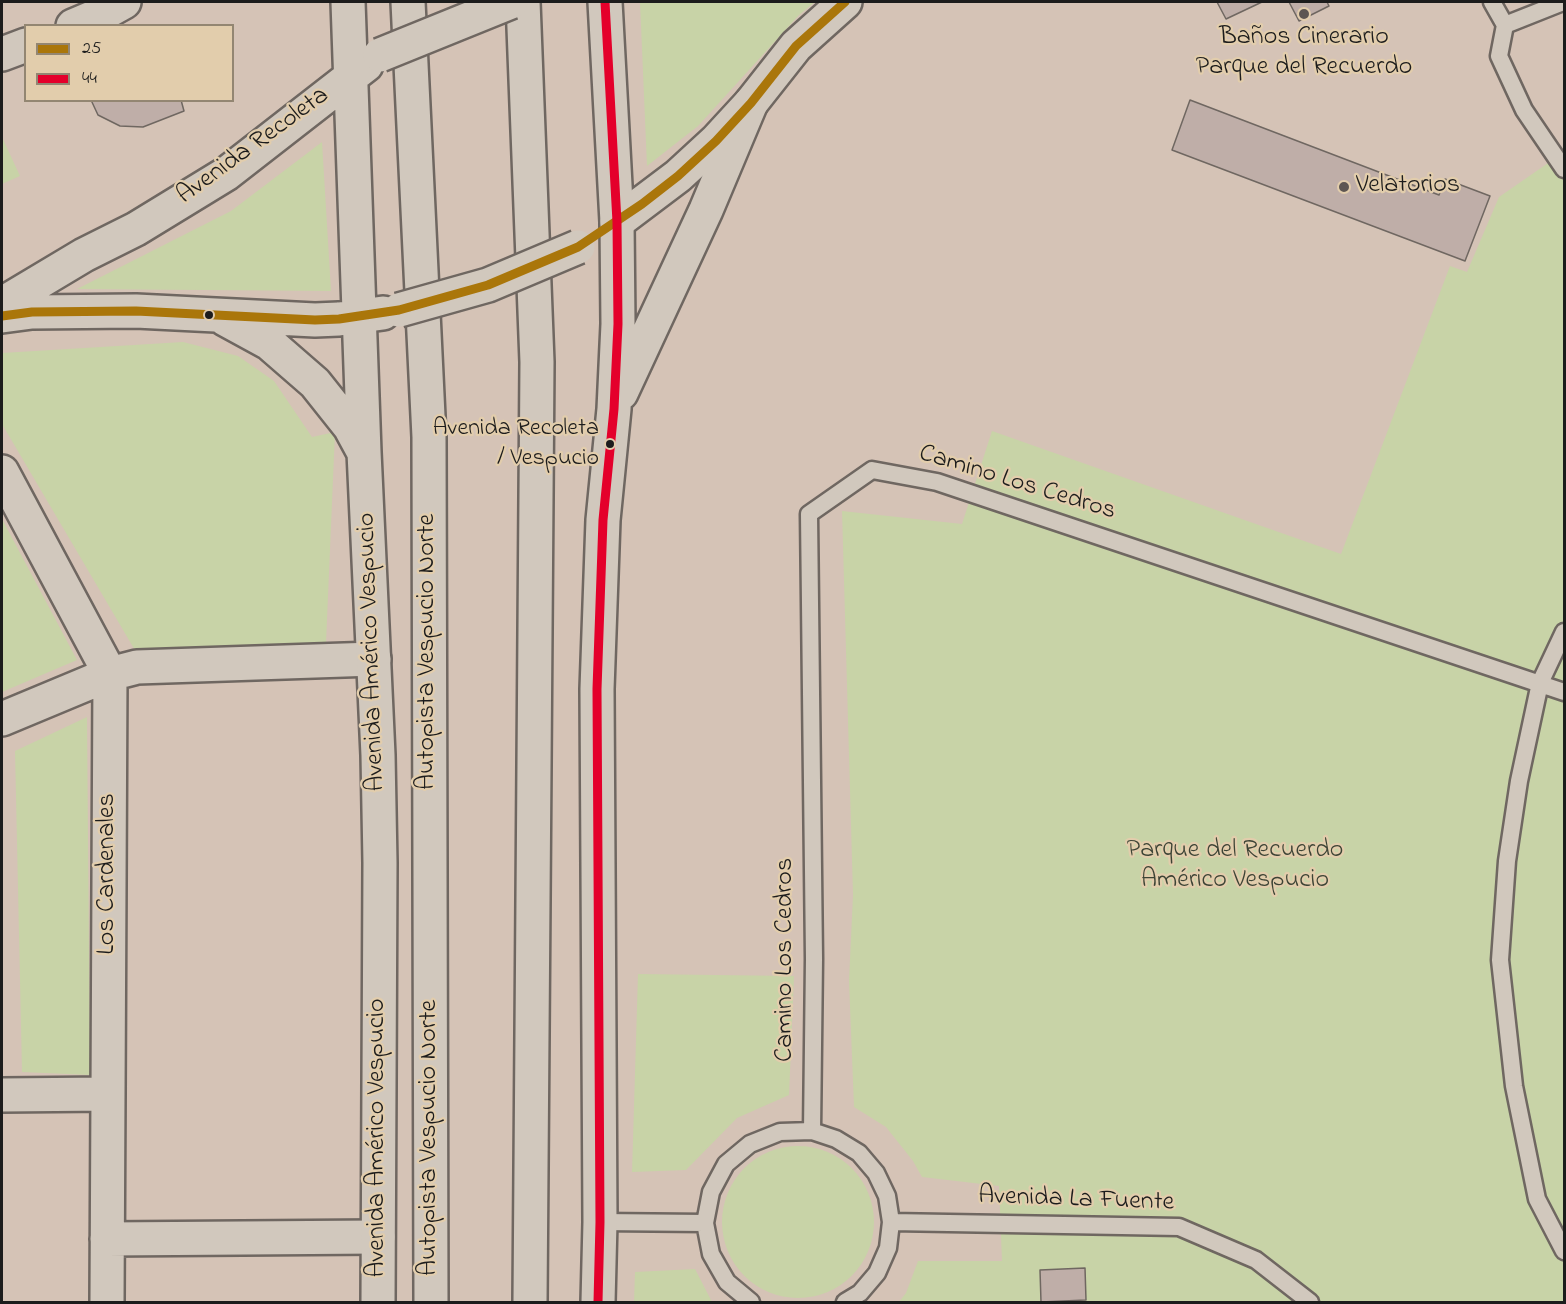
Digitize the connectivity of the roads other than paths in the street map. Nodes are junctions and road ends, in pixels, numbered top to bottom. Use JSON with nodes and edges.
{"nodes":[{"id":1,"x":124,"y":2,"type":"edge"},
{"id":2,"x":348,"y":2,"type":"edge"},
{"id":3,"x":408,"y":2,"type":"edge"},
{"id":4,"x":511,"y":2,"type":"edge"},
{"id":5,"x":523,"y":2,"type":"edge"},
{"id":6,"x":605,"y":2,"type":"edge"},
{"id":7,"x":845,"y":2,"type":"edge"},
{"id":8,"x":1492,"y":2,"type":"edge"},
{"id":9,"x":1563,"y":2,"type":"edge"},
{"id":10,"x":78,"y":24,"type":"edge"},
{"id":11,"x":1505,"y":25,"type":"junction"},
{"id":12,"x":24,"y":46,"type":"edge"},
{"id":13,"x":2,"y":54,"type":"edge"},
{"id":14,"x":352,"y":75,"type":"junction"},
{"id":15,"x":752,"y":103,"type":"junction"},
{"id":16,"x":1564,"y":169,"type":"edge"},
{"id":17,"x":617,"y":222,"type":"junction"},
{"id":18,"x":2,"y":304,"type":"edge"},
{"id":19,"x":216,"y":314,"type":"junction"},
{"id":20,"x":2,"y":316,"type":"edge"},
{"id":21,"x":360,"y":317,"type":"junction"},
{"id":22,"x":614,"y":409,"type":"junction"},
{"id":23,"x":364,"y":452,"type":"junction"},
{"id":24,"x":2,"y":472,"type":"edge"},
{"id":25,"x":1564,"y":632,"type":"edge"},
{"id":26,"x":374,"y":659,"type":"junction"},
{"id":27,"x":110,"y":674,"type":"junction"},
{"id":28,"x":1540,"y":683,"type":"junction"},
{"id":29,"x":1564,"y":692,"type":"edge"},
{"id":30,"x":2,"y":719,"type":"edge"},
{"id":31,"x":108,"y":1094,"type":"junction"},
{"id":32,"x":2,"y":1095,"type":"edge"},
{"id":33,"x":812,"y":1131,"type":"junction"},
{"id":34,"x":600,"y":1222,"type":"junction"},
{"id":35,"x":891,"y":1222,"type":"junction"},
{"id":36,"x":705,"y":1223,"type":"junction"},
{"id":37,"x":378,"y":1237,"type":"junction"},
{"id":38,"x":107,"y":1239,"type":"junction"},
{"id":39,"x":1564,"y":1251,"type":"edge"},
{"id":40,"x":107,"y":1302,"type":"edge"},
{"id":41,"x":378,"y":1302,"type":"edge"},
{"id":42,"x":431,"y":1302,"type":"edge"},
{"id":43,"x":530,"y":1302,"type":"edge"},
{"id":44,"x":598,"y":1302,"type":"edge"},
{"id":45,"x":751,"y":1302,"type":"edge"},
{"id":46,"x":845,"y":1302,"type":"edge"},
{"id":47,"x":1310,"y":1302,"type":"edge"}],
"edges":[{"from":1,"to":10,"type":"main road"},
{"from":2,"to":14,"type":"main road","name":"Avenida Américo Vespucio"},
{"from":3,"to":42,"type":"main road","name":"Autopista Vespucio Norte"},
{"from":4,"to":14,"type":"main road","name":"Avenida Recoleta","bridge":true},
{"from":5,"to":43,"type":"main road"},
{"from":6,"to":17,"type":"main road"},
{"from":7,"to":15,"type":"main road"},
{"from":8,"to":11,"type":"lane"},
{"from":9,"to":11,"type":"lane"},
{"from":11,"to":16,"type":"lane"},
{"from":12,"to":13,"type":"main road"},
{"from":14,"to":18,"type":"main road","name":"Avenida Recoleta"},
{"from":14,"to":21,"type":"main road","name":"Avenida Américo Vespucio"},
{"from":15,"to":17,"type":"main road"},
{"from":15,"to":22,"type":"main road"},
{"from":17,"to":21,"type":"main road","bridge":true},
{"from":17,"to":22,"type":"main road"},
{"from":19,"to":20,"type":"main road"},
{"from":19,"to":21,"type":"main road"},
{"from":19,"to":23,"type":"main road"},
{"from":21,"to":23,"type":"main road","name":"Avenida Américo Vespucio"},
{"from":22,"to":34,"type":"main road"},
{"from":23,"to":26,"type":"main road","name":"Avenida Américo Vespucio"},
{"from":24,"to":27,"type":"main road","name":"Los Cardenales"},
{"from":25,"to":28,"type":"lane"},
{"from":26,"to":27,"type":"main road"},
{"from":26,"to":37,"type":"main road","name":"Avenida Américo Vespucio"},
{"from":27,"to":30,"type":"main road"},
{"from":27,"to":31,"type":"main road","name":"Los Cardenales"},
{"from":28,"to":29,"type":"lane","name":"Camino Los Cedros"},
{"from":28,"to":33,"type":"lane","name":"Camino Los Cedros"},
{"from":28,"to":39,"type":"lane"},
{"from":31,"to":32,"type":"main road"},
{"from":31,"to":38,"type":"main road","name":"Los Cardenales"},
{"from":33,"to":35,"type":"lane"},
{"from":33,"to":36,"type":"lane"},
{"from":34,"to":36,"type":"lane"},
{"from":34,"to":44,"type":"main road"},
{"from":35,"to":46,"type":"lane"},
{"from":35,"to":47,"type":"lane","name":"Avenida La Fuente"},
{"from":36,"to":45,"type":"lane"},
{"from":37,"to":38,"type":"main road"},
{"from":37,"to":41,"type":"main road","name":"Avenida Américo Vespucio"},
{"from":38,"to":40,"type":"main road","name":"Los Cardenales"}]}
